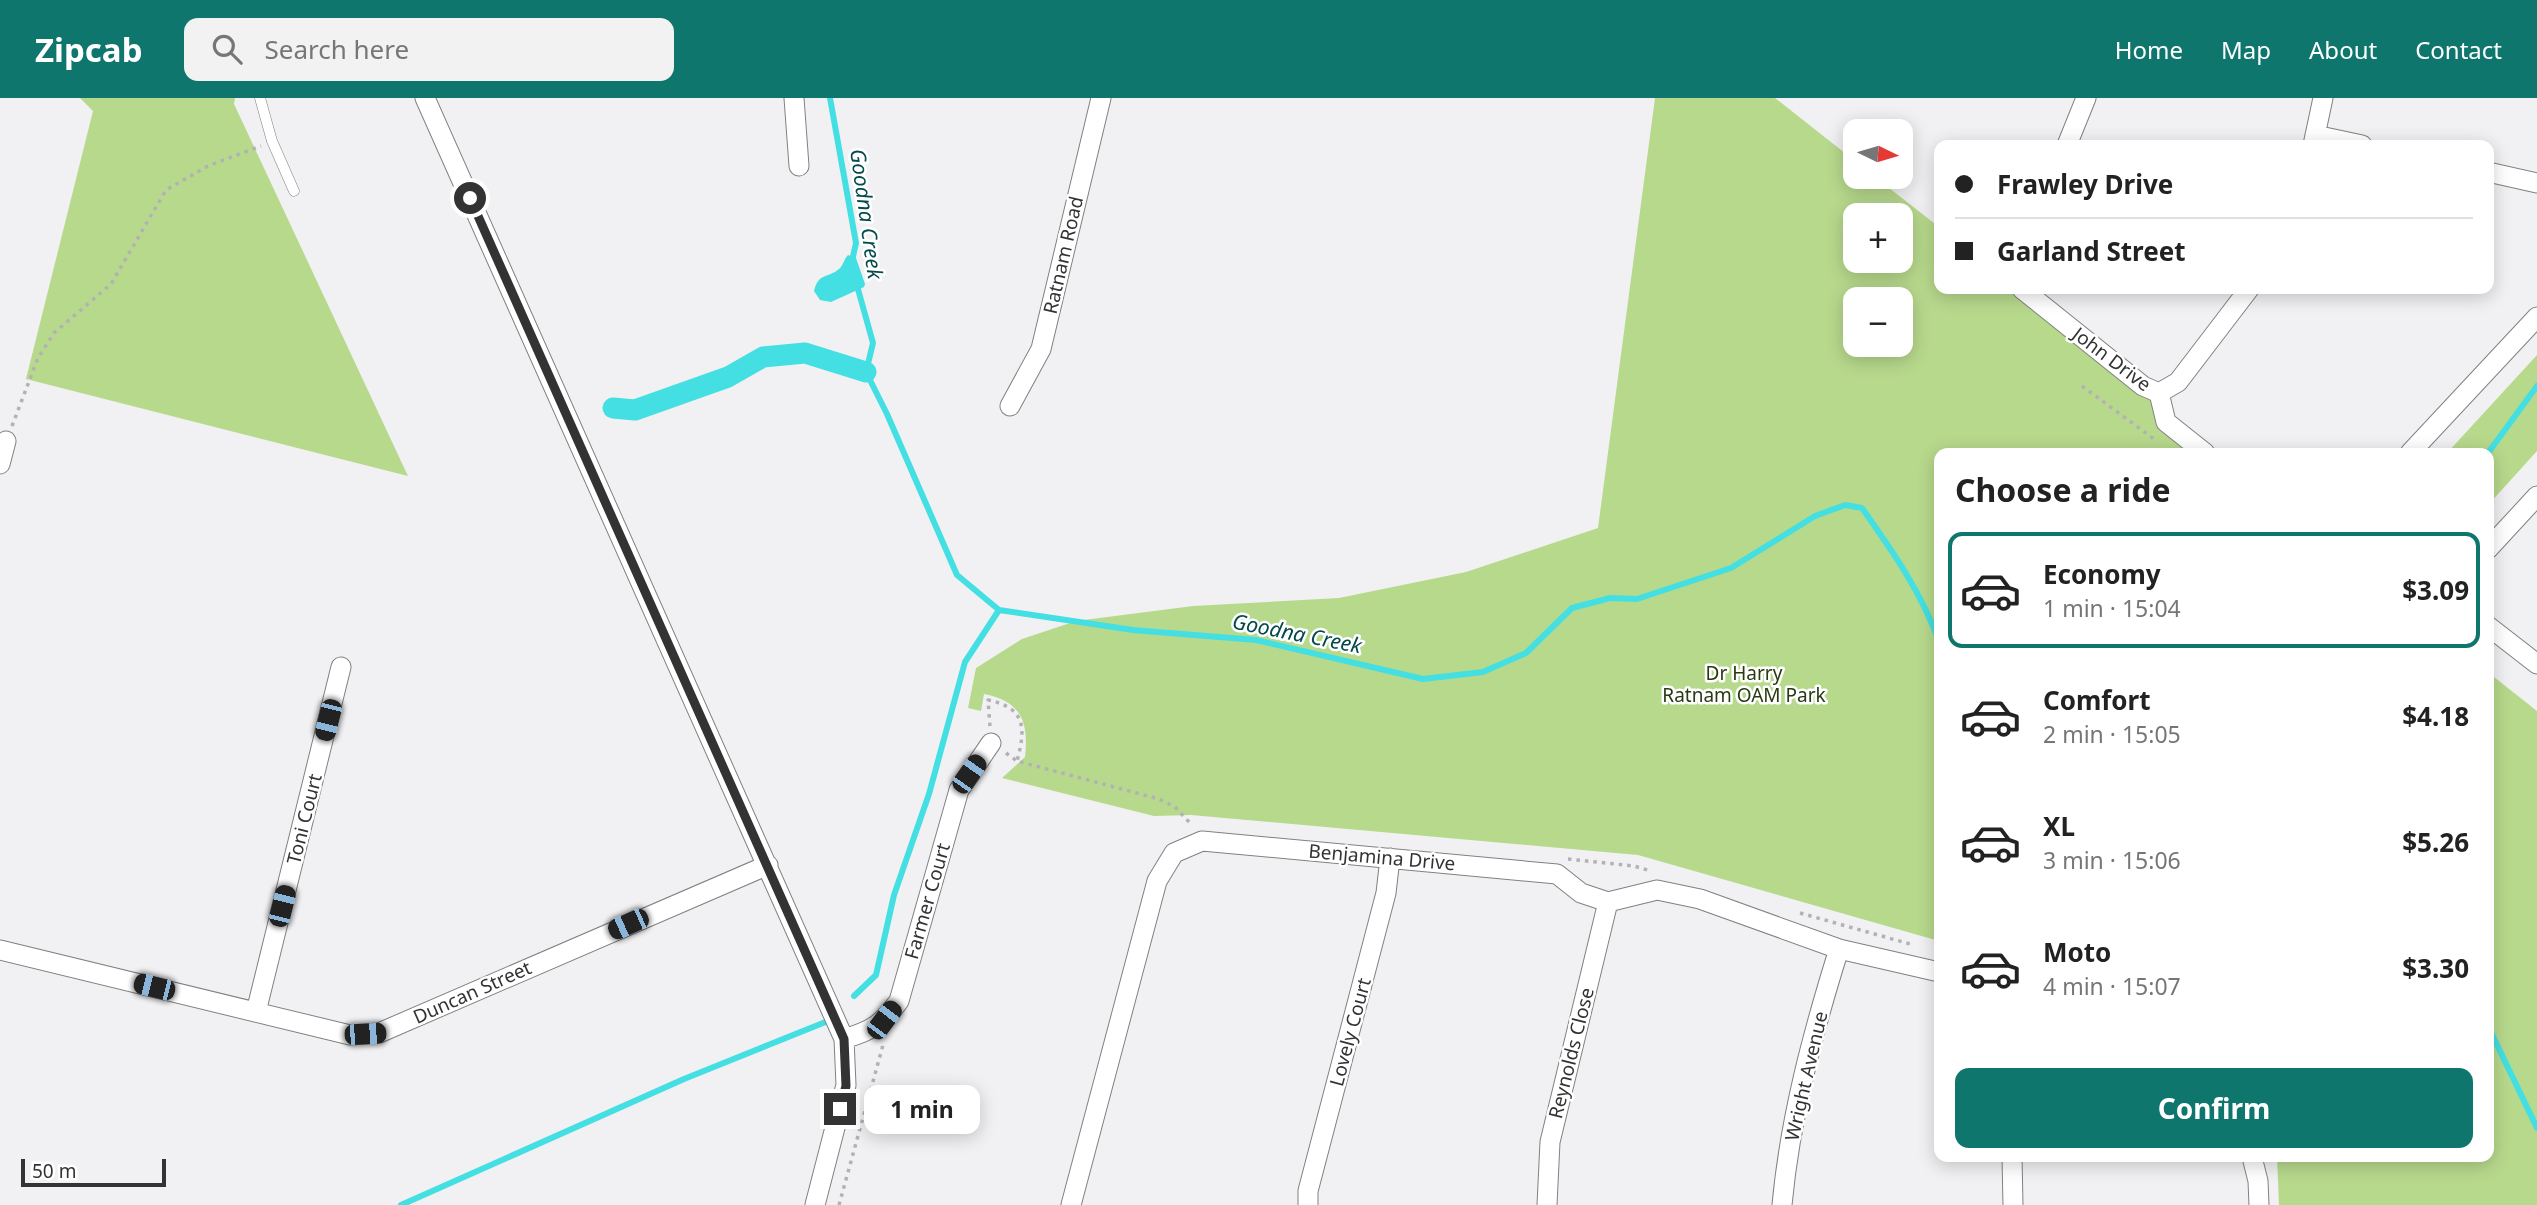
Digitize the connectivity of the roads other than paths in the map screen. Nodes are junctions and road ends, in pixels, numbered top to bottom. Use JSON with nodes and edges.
{"nodes":[{"id":1,"x":260,"y":98,"type":"edge"},
{"id":2,"x":425,"y":98,"type":"edge"},
{"id":3,"x":794,"y":98,"type":"edge"},
{"id":4,"x":1101,"y":98,"type":"edge"},
{"id":5,"x":2086,"y":98,"type":"edge"},
{"id":6,"x":2323,"y":98,"type":"edge"},
{"id":7,"x":2069,"y":140,"type":"edge"},
{"id":8,"x":2314,"y":140,"type":"edge"},
{"id":9,"x":799,"y":166,"type":"dead end"},
{"id":10,"x":2494,"y":173,"type":"edge"},
{"id":11,"x":2537,"y":183,"type":"edge"},
{"id":12,"x":294,"y":191,"type":"dead end"},
{"id":13,"x":2028,"y":294,"type":"edge"},
{"id":14,"x":2245,"y":294,"type":"edge"},
{"id":15,"x":2537,"y":317,"type":"edge"},
{"id":16,"x":2159,"y":393,"type":"junction"},
{"id":17,"x":1010,"y":406,"type":"dead end"},
{"id":18,"x":6,"y":441,"type":"road end"},
{"id":19,"x":2199,"y":448,"type":"edge"},
{"id":20,"x":2415,"y":448,"type":"edge"},
{"id":21,"x":0,"y":464,"type":"edge"},
{"id":22,"x":2537,"y":496,"type":"edge"},
{"id":23,"x":2494,"y":543,"type":"edge"},
{"id":24,"x":2494,"y":631,"type":"edge"},
{"id":25,"x":2537,"y":664,"type":"edge"},
{"id":26,"x":341,"y":667,"type":"dead end"},
{"id":27,"x":991,"y":743,"type":"road end"},
{"id":28,"x":1390,"y":858,"type":"junction"},
{"id":29,"x":768,"y":865,"type":"junction"},
{"id":30,"x":1608,"y":902,"type":"junction"},
{"id":31,"x":1839,"y":948,"type":"junction"},
{"id":32,"x":0,"y":950,"type":"edge"},
{"id":33,"x":1934,"y":971,"type":"edge"},
{"id":34,"x":256,"y":1012,"type":"junction"},
{"id":35,"x":844,"y":1039,"type":"junction"},
{"id":36,"x":2012,"y":1162,"type":"edge"},
{"id":37,"x":2253,"y":1162,"type":"edge"},
{"id":38,"x":815,"y":1205,"type":"edge"},
{"id":39,"x":1071,"y":1205,"type":"edge"},
{"id":40,"x":1308,"y":1205,"type":"edge"},
{"id":41,"x":1547,"y":1205,"type":"edge"},
{"id":42,"x":1782,"y":1205,"type":"edge"},
{"id":43,"x":2013,"y":1205,"type":"edge"},
{"id":44,"x":2259,"y":1205,"type":"edge"}],
"edges":[{"from":1,"to":12,"type":"lane"},
{"from":2,"to":29,"type":"street"},
{"from":3,"to":9,"type":"street"},
{"from":4,"to":17,"type":"street","name":"Ratnam Road"},
{"from":5,"to":7,"type":"street"},
{"from":6,"to":8,"type":"street"},
{"from":10,"to":11,"type":"street"},
{"from":13,"to":16,"type":"street","name":"John Drive"},
{"from":14,"to":16,"type":"street","name":"John Drive"},
{"from":15,"to":20,"type":"street"},
{"from":16,"to":19,"type":"street"},
{"from":18,"to":21,"type":"street"},
{"from":22,"to":23,"type":"street"},
{"from":24,"to":25,"type":"street"},
{"from":26,"to":34,"type":"street","name":"Toni Court"},
{"from":27,"to":35,"type":"street","name":"Farmer Court"},
{"from":28,"to":30,"type":"street","name":"Benjamina Drive"},
{"from":28,"to":39,"type":"street","name":"Benjamina Drive"},
{"from":28,"to":40,"type":"street","name":"Lovely Court"},
{"from":29,"to":34,"type":"street","name":"Duncan Street"},
{"from":29,"to":35,"type":"street"},
{"from":30,"to":31,"type":"street"},
{"from":30,"to":41,"type":"street","name":"Reynolds Close"},
{"from":31,"to":33,"type":"street"},
{"from":31,"to":42,"type":"street","name":"Wright Avenue"},
{"from":32,"to":34,"type":"street","name":"Duncan Street"},
{"from":35,"to":38,"type":"street"},
{"from":36,"to":43,"type":"street"},
{"from":37,"to":44,"type":"street"}]}
